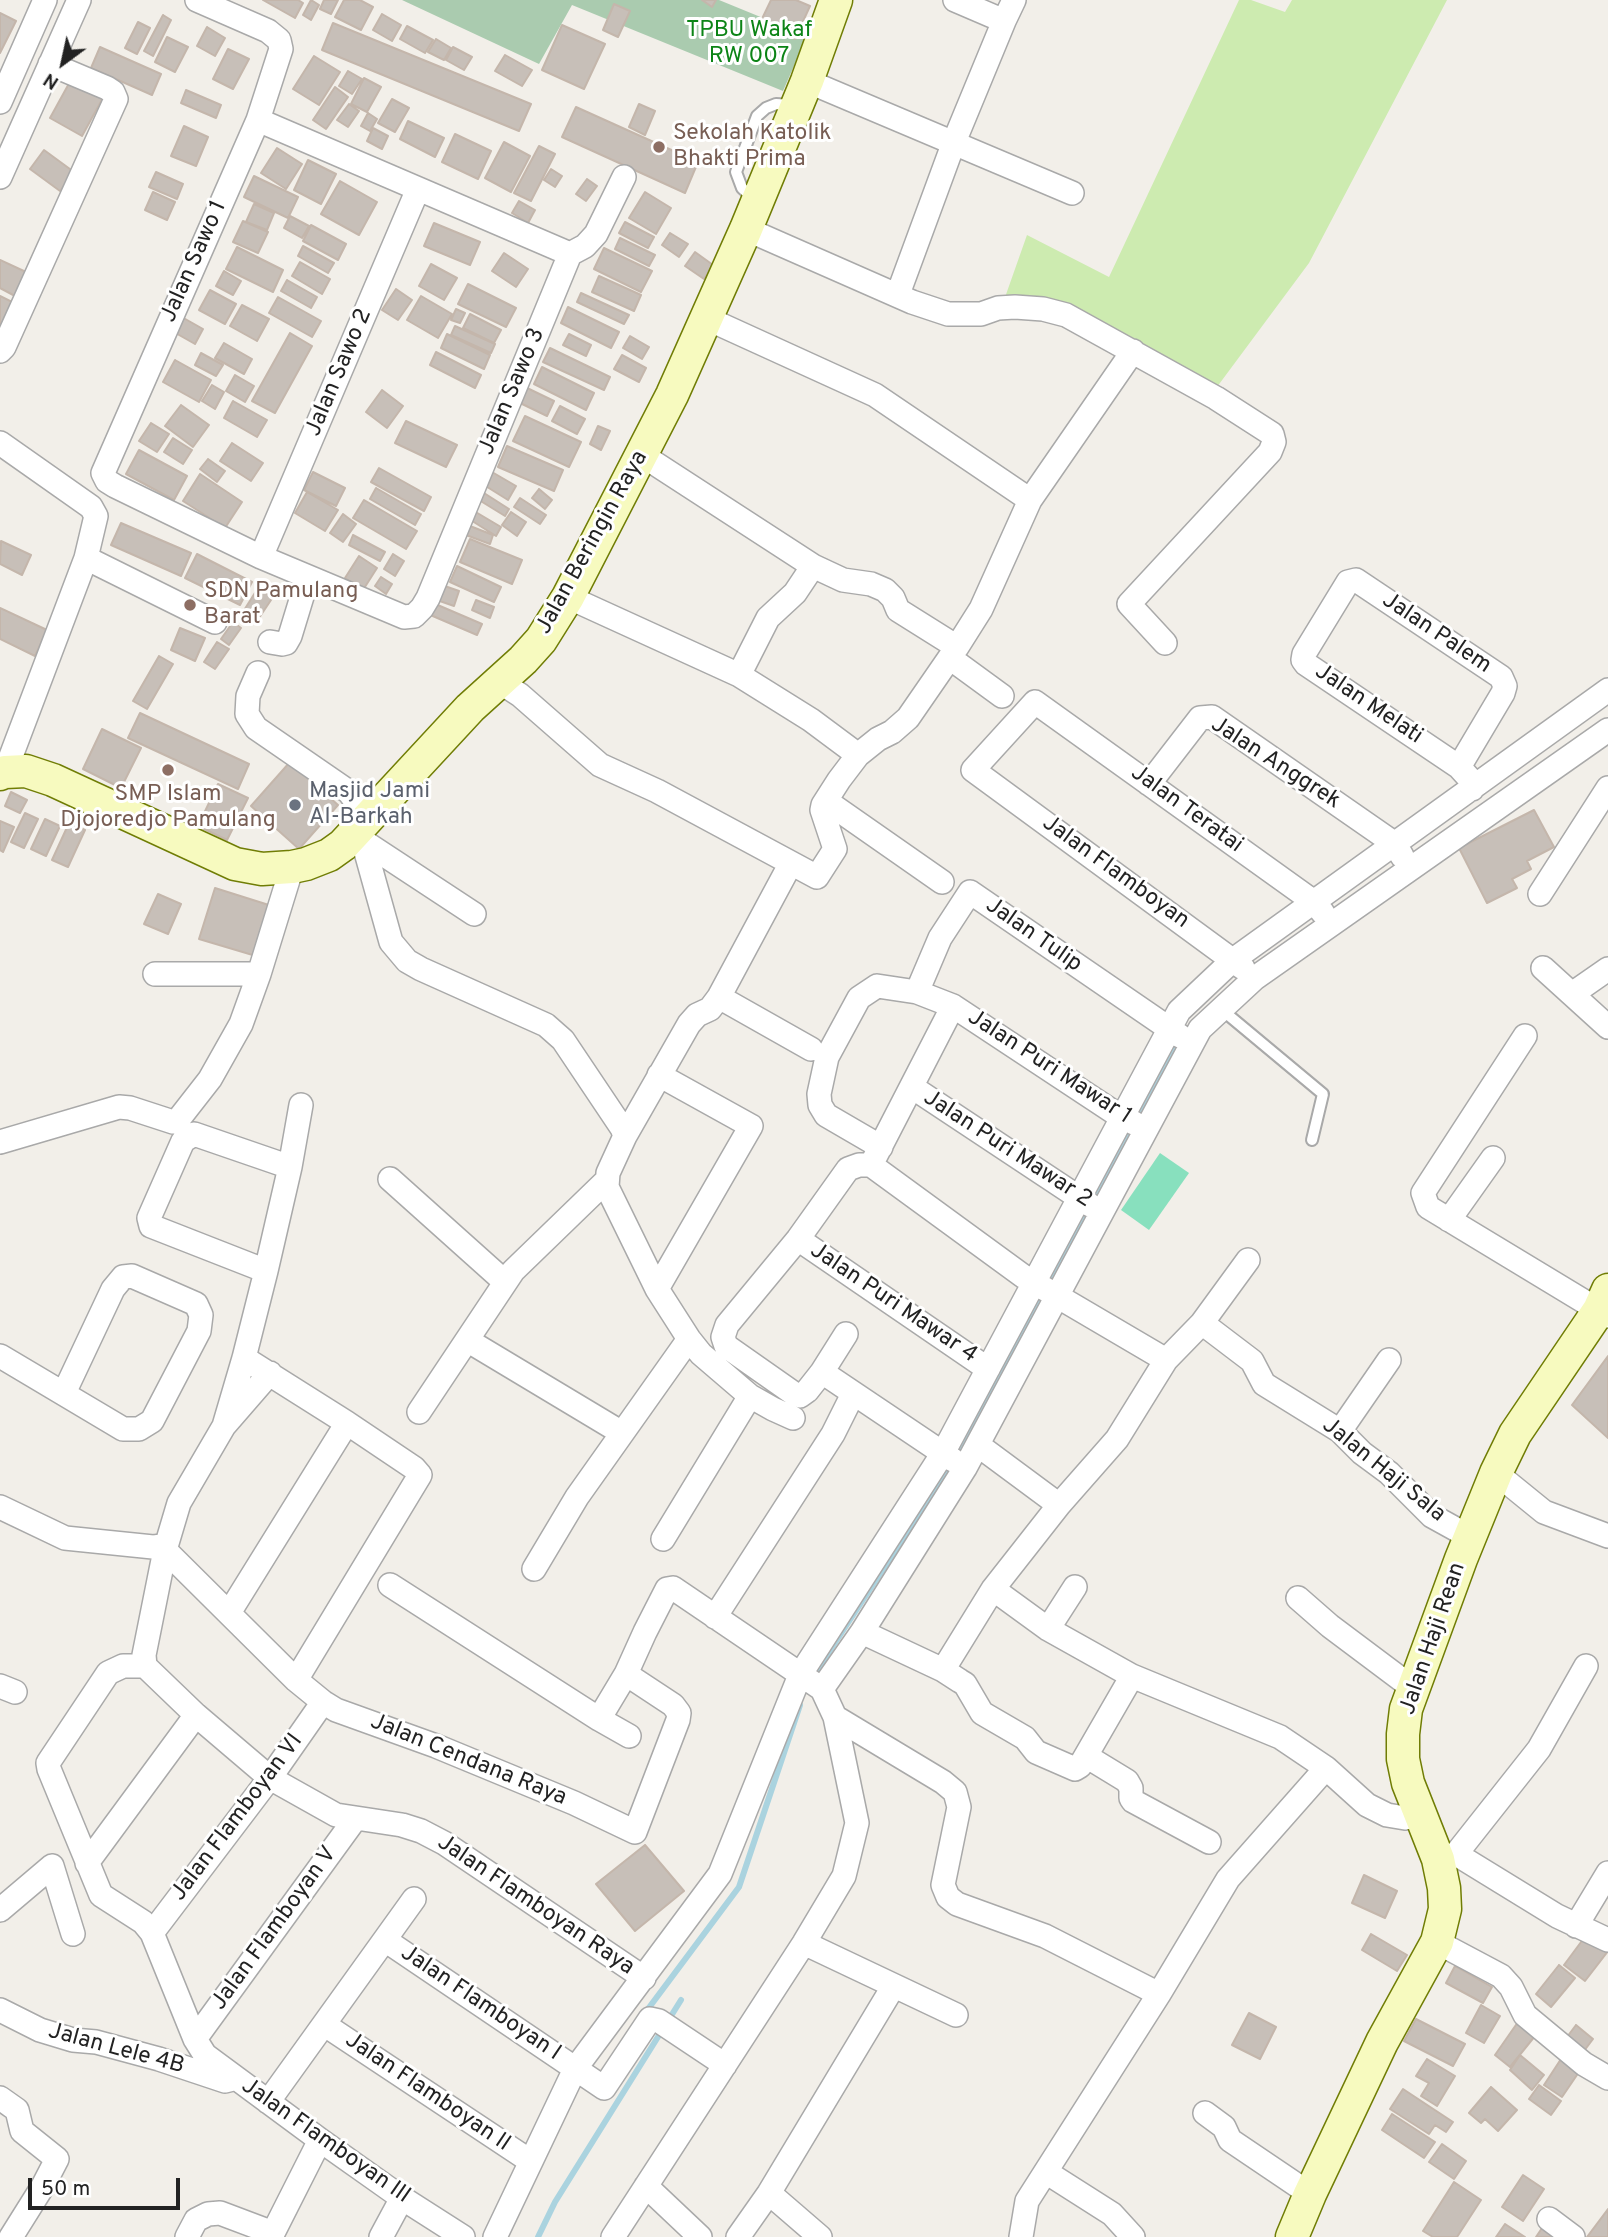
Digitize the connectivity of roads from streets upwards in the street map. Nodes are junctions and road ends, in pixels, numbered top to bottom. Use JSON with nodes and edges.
{"nodes":[{"id":1,"x":45,"y":0,"type":"edge"},
{"id":2,"x":79,"y":0,"type":"edge"},
{"id":3,"x":197,"y":0,"type":"edge"},
{"id":4,"x":836,"y":0,"type":"edge"},
{"id":5,"x":955,"y":0,"type":"edge"},
{"id":6,"x":1014,"y":0,"type":"edge"},
{"id":7,"x":1004,"y":21,"type":"junction"},
{"id":8,"x":50,"y":64,"type":"junction"},
{"id":9,"x":802,"y":93,"type":"junction"},
{"id":10,"x":0,"y":102,"type":"edge"},
{"id":11,"x":258,"y":120,"type":"junction"},
{"id":12,"x":954,"y":142,"type":"junction"},
{"id":13,"x":0,"y":177,"type":"edge"},
{"id":14,"x":624,"y":177,"type":"dead end"},
{"id":15,"x":418,"y":189,"type":"junction"},
{"id":16,"x":1072,"y":193,"type":"dead end"},
{"id":17,"x":751,"y":215,"type":"junction"},
{"id":18,"x":570,"y":254,"type":"junction"},
{"id":19,"x":898,"y":294,"type":"junction"},
{"id":20,"x":706,"y":318,"type":"junction"},
{"id":21,"x":0,"y":351,"type":"edge"},
{"id":22,"x":1133,"y":351,"type":"junction"},
{"id":23,"x":0,"y":443,"type":"edge"},
{"id":24,"x":642,"y":454,"type":"junction"},
{"id":25,"x":1030,"y":500,"type":"junction"},
{"id":26,"x":261,"y":557,"type":"junction"},
{"id":27,"x":86,"y":558,"type":"junction"},
{"id":28,"x":813,"y":566,"type":"junction"},
{"id":29,"x":308,"y":577,"type":"junction"},
{"id":30,"x":1356,"y":580,"type":"joint"},
{"id":31,"x":568,"y":597,"type":"junction"},
{"id":32,"x":215,"y":622,"type":"dead end"},
{"id":33,"x":270,"y":642,"type":"dead end"},
{"id":34,"x":1165,"y":643,"type":"dead end"},
{"id":35,"x":954,"y":653,"type":"junction"},
{"id":36,"x":258,"y":673,"type":"dead end"},
{"id":37,"x":739,"y":675,"type":"junction"},
{"id":38,"x":500,"y":682,"type":"junction"},
{"id":39,"x":1608,"y":690,"type":"edge"},
{"id":40,"x":1002,"y":696,"type":"dead end"},
{"id":41,"x":1035,"y":702,"type":"joint"},
{"id":42,"x":1608,"y":730,"type":"edge"},
{"id":43,"x":858,"y":755,"type":"junction"},
{"id":44,"x":1459,"y":767,"type":"junction"},
{"id":45,"x":3,"y":773,"type":"edge"},
{"id":46,"x":1149,"y":784,"type":"junction"},
{"id":47,"x":1608,"y":788,"type":"edge"},
{"id":48,"x":1472,"y":789,"type":"junction"},
{"id":49,"x":826,"y":801,"type":"junction"},
{"id":50,"x":363,"y":829,"type":"junction"},
{"id":51,"x":1395,"y":844,"type":"junction"},
{"id":52,"x":791,"y":863,"type":"junction"},
{"id":53,"x":292,"y":867,"type":"junction"},
{"id":54,"x":1409,"y":869,"type":"junction"},
{"id":55,"x":942,"y":882,"type":"dead end"},
{"id":56,"x":1540,"y":894,"type":"dead end"},
{"id":57,"x":1314,"y":902,"type":"junction"},
{"id":58,"x":474,"y":914,"type":"dead end"},
{"id":59,"x":1331,"y":924,"type":"junction"},
{"id":60,"x":1233,"y":960,"type":"junction"},
{"id":61,"x":1543,"y":968,"type":"dead end"},
{"id":62,"x":1608,"y":969,"type":"edge"},
{"id":63,"x":155,"y":974,"type":"dead end"},
{"id":64,"x":259,"y":974,"type":"junction"},
{"id":65,"x":1255,"y":978,"type":"junction"},
{"id":66,"x":917,"y":992,"type":"junction"},
{"id":67,"x":1572,"y":994,"type":"junction"},
{"id":68,"x":719,"y":997,"type":"junction"},
{"id":69,"x":953,"y":1006,"type":"junction"},
{"id":70,"x":1608,"y":1027,"type":"edge"},
{"id":71,"x":1180,"y":1036,"type":"junction"},
{"id":72,"x":1525,"y":1037,"type":"dead end"},
{"id":73,"x":811,"y":1049,"type":"dead end"},
{"id":74,"x":659,"y":1075,"type":"junction"},
{"id":75,"x":912,"y":1087,"type":"junction"},
{"id":76,"x":301,"y":1105,"type":"dead end"},
{"id":77,"x":1134,"y":1123,"type":"junction"},
{"id":78,"x":625,"y":1136,"type":"junction"},
{"id":79,"x":0,"y":1142,"type":"edge"},
{"id":80,"x":876,"y":1156,"type":"junction"},
{"id":81,"x":1493,"y":1158,"type":"dead end"},
{"id":82,"x":290,"y":1167,"type":"junction"},
{"id":83,"x":390,"y":1180,"type":"dead end"},
{"id":84,"x":607,"y":1180,"type":"junction"},
{"id":85,"x":1090,"y":1205,"type":"junction"},
{"id":86,"x":1449,"y":1220,"type":"junction"},
{"id":87,"x":797,"y":1240,"type":"junction"},
{"id":88,"x":1248,"y":1261,"type":"dead end"},
{"id":89,"x":266,"y":1271,"type":"junction"},
{"id":90,"x":506,"y":1282,"type":"junction"},
{"id":91,"x":657,"y":1289,"type":"junction"},
{"id":92,"x":1045,"y":1289,"type":"junction"},
{"id":93,"x":1605,"y":1305,"type":"edge"},
{"id":94,"x":1202,"y":1323,"type":"junction"},
{"id":95,"x":845,"y":1334,"type":"dead end"},
{"id":96,"x":689,"y":1339,"type":"junction"},
{"id":97,"x":467,"y":1340,"type":"junction"},
{"id":98,"x":0,"y":1356,"type":"edge"},
{"id":99,"x":244,"y":1358,"type":"junction"},
{"id":100,"x":1166,"y":1360,"type":"junction"},
{"id":101,"x":1389,"y":1360,"type":"dead end"},
{"id":102,"x":988,"y":1369,"type":"junction"},
{"id":103,"x":822,"y":1372,"type":"junction"},
{"id":104,"x":270,"y":1373,"type":"junction"},
{"id":105,"x":64,"y":1393,"type":"junction"},
{"id":106,"x":853,"y":1394,"type":"junction"},
{"id":107,"x":750,"y":1396,"type":"junction"},
{"id":108,"x":789,"y":1408,"type":"junction"},
{"id":109,"x":419,"y":1412,"type":"dead end"},
{"id":110,"x":347,"y":1423,"type":"junction"},
{"id":111,"x":224,"y":1426,"type":"junction"},
{"id":112,"x":1340,"y":1431,"type":"junction"},
{"id":113,"x":622,"y":1433,"type":"junction"},
{"id":114,"x":978,"y":1445,"type":"junction"},
{"id":115,"x":954,"y":1461,"type":"junction"},
{"id":116,"x":1496,"y":1473,"type":"junction"},
{"id":117,"x":1059,"y":1505,"type":"junction"},
{"id":118,"x":0,"y":1507,"type":"edge"},
{"id":119,"x":1608,"y":1536,"type":"edge"},
{"id":120,"x":1470,"y":1537,"type":"junction"},
{"id":121,"x":663,"y":1539,"type":"dead end"},
{"id":122,"x":166,"y":1548,"type":"junction"},
{"id":123,"x":534,"y":1569,"type":"dead end"},
{"id":124,"x":390,"y":1585,"type":"dead end"},
{"id":125,"x":1075,"y":1587,"type":"dead end"},
{"id":126,"x":993,"y":1589,"type":"junction"},
{"id":127,"x":1298,"y":1598,"type":"dead end"},
{"id":128,"x":229,"y":1613,"type":"junction"},
{"id":129,"x":715,"y":1617,"type":"junction"},
{"id":130,"x":1048,"y":1629,"type":"junction"},
{"id":131,"x":862,"y":1632,"type":"junction"},
{"id":132,"x":145,"y":1665,"type":"junction"},
{"id":133,"x":1586,"y":1666,"type":"dead end"},
{"id":134,"x":943,"y":1670,"type":"junction"},
{"id":135,"x":626,"y":1674,"type":"junction"},
{"id":136,"x":1132,"y":1676,"type":"junction"},
{"id":137,"x":296,"y":1680,"type":"junction"},
{"id":138,"x":812,"y":1681,"type":"junction"},
{"id":139,"x":1413,"y":1689,"type":"junction"},
{"id":140,"x":323,"y":1702,"type":"junction"},
{"id":141,"x":196,"y":1715,"type":"junction"},
{"id":142,"x":835,"y":1717,"type":"junction"},
{"id":143,"x":599,"y":1719,"type":"junction"},
{"id":144,"x":629,"y":1736,"type":"dead end"},
{"id":145,"x":1081,"y":1762,"type":"junction"},
{"id":146,"x":1326,"y":1768,"type":"junction"},
{"id":147,"x":270,"y":1777,"type":"junction"},
{"id":148,"x":1420,"y":1815,"type":"junction"},
{"id":149,"x":355,"y":1819,"type":"junction"},
{"id":150,"x":1209,"y":1842,"type":"dead end"},
{"id":151,"x":1447,"y":1857,"type":"junction"},
{"id":152,"x":87,"y":1863,"type":"junction"},
{"id":153,"x":1608,"y":1873,"type":"edge"},
{"id":154,"x":414,"y":1899,"type":"dead end"},
{"id":155,"x":0,"y":1910,"type":"edge"},
{"id":156,"x":1576,"y":1926,"type":"junction"},
{"id":157,"x":152,"y":1933,"type":"junction"},
{"id":158,"x":73,"y":1934,"type":"dead end"},
{"id":159,"x":385,"y":1940,"type":"junction"},
{"id":160,"x":1608,"y":1940,"type":"edge"},
{"id":161,"x":1437,"y":1942,"type":"junction"},
{"id":162,"x":804,"y":1943,"type":"junction"},
{"id":163,"x":644,"y":1978,"type":"junction"},
{"id":164,"x":893,"y":1987,"type":"junction"},
{"id":165,"x":1160,"y":1994,"type":"junction"},
{"id":166,"x":0,"y":2010,"type":"edge"},
{"id":167,"x":956,"y":2015,"type":"dead end"},
{"id":168,"x":325,"y":2025,"type":"junction"},
{"id":169,"x":195,"y":2039,"type":"junction"},
{"id":170,"x":725,"y":2065,"type":"junction"},
{"id":171,"x":575,"y":2069,"type":"junction"},
{"id":172,"x":235,"y":2078,"type":"junction"},
{"id":173,"x":1608,"y":2078,"type":"edge"},
{"id":174,"x":0,"y":2098,"type":"edge"},
{"id":175,"x":268,"y":2102,"type":"junction"},
{"id":176,"x":1205,"y":2113,"type":"dead end"},
{"id":177,"x":320,"y":2140,"type":"junction"},
{"id":178,"x":530,"y":2161,"type":"junction"},
{"id":179,"x":1046,"y":2172,"type":"junction"},
{"id":180,"x":646,"y":2186,"type":"junction"},
{"id":181,"x":769,"y":2193,"type":"junction"},
{"id":182,"x":1310,"y":2194,"type":"junction"},
{"id":183,"x":402,"y":2198,"type":"junction"},
{"id":184,"x":1549,"y":2219,"type":"dead end"},
{"id":185,"x":272,"y":2235,"type":"edge"},
{"id":186,"x":1299,"y":2235,"type":"edge"},
{"id":187,"x":11,"y":2237,"type":"edge"},
{"id":188,"x":187,"y":2237,"type":"edge"},
{"id":189,"x":382,"y":2237,"type":"edge"},
{"id":190,"x":463,"y":2237,"type":"edge"},
{"id":191,"x":495,"y":2237,"type":"edge"},
{"id":192,"x":613,"y":2237,"type":"edge"},
{"id":193,"x":700,"y":2237,"type":"edge"},
{"id":194,"x":738,"y":2237,"type":"edge"},
{"id":195,"x":820,"y":2237,"type":"edge"},
{"id":196,"x":1021,"y":2237,"type":"edge"},
{"id":197,"x":1133,"y":2237,"type":"edge"},
{"id":198,"x":1573,"y":2237,"type":"edge"}],
"edges":[{"from":1,"to":10,"type":"street"},
{"from":2,"to":8,"type":"street"},
{"from":3,"to":11,"type":"street","name":"Jalan Sawo 1"},
{"from":4,"to":9,"type":"street","name":"Jalan Beringin Raya"},
{"from":5,"to":7,"type":"street"},
{"from":6,"to":7,"type":"street"},
{"from":7,"to":12,"type":"street"},
{"from":8,"to":13,"type":"street"},
{"from":8,"to":21,"type":"street"},
{"from":9,"to":12,"type":"street"},
{"from":9,"to":17,"type":"street","name":"Jalan Beringin Raya"},
{"from":11,"to":15,"type":"street"},
{"from":11,"to":26,"type":"street","name":"Jalan Sawo 1"},
{"from":12,"to":16,"type":"street"},
{"from":12,"to":19,"type":"street"},
{"from":14,"to":18,"type":"street","name":"Jalan Sawo 3"},
{"from":15,"to":18,"type":"street"},
{"from":15,"to":26,"type":"street","name":"Jalan Sawo 2"},
{"from":17,"to":19,"type":"street"},
{"from":17,"to":20,"type":"street","name":"Jalan Beringin Raya"},
{"from":18,"to":29,"type":"street","name":"Jalan Sawo 3"},
{"from":19,"to":22,"type":"street"},
{"from":20,"to":24,"type":"street","name":"Jalan Beringin Raya"},
{"from":20,"to":25,"type":"street"},
{"from":22,"to":25,"type":"street"},
{"from":22,"to":34,"type":"street"},
{"from":23,"to":27,"type":"street"},
{"from":24,"to":28,"type":"street"},
{"from":24,"to":31,"type":"street","name":"Jalan Beringin Raya"},
{"from":25,"to":35,"type":"street"},
{"from":26,"to":29,"type":"street"},
{"from":27,"to":32,"type":"street"},
{"from":27,"to":45,"type":"street"},
{"from":28,"to":35,"type":"street"},
{"from":28,"to":37,"type":"street"},
{"from":29,"to":33,"type":"street"},
{"from":30,"to":44,"type":"street","name":"Jalan Palem"},
{"from":30,"to":44,"type":"street","name":"Jalan Melati"},
{"from":31,"to":37,"type":"street"},
{"from":31,"to":38,"type":"street","name":"Jalan Beringin Raya"},
{"from":35,"to":40,"type":"street"},
{"from":35,"to":43,"type":"street"},
{"from":36,"to":50,"type":"street"},
{"from":37,"to":43,"type":"street"},
{"from":38,"to":50,"type":"street","name":"Jalan Beringin Raya"},
{"from":38,"to":52,"type":"street"},
{"from":39,"to":48,"type":"street"},
{"from":41,"to":46,"type":"street","name":"Jalan Teratai"},
{"from":41,"to":60,"type":"street","name":"Jalan Flamboyan"},
{"from":42,"to":54,"type":"street"},
{"from":43,"to":49,"type":"street"},
{"from":44,"to":48,"type":"street","name":"Jalan Melati"},
{"from":45,"to":53,"type":"street","name":"Jalan Beringin Raya"},
{"from":46,"to":51,"type":"street","name":"Jalan Anggrek"},
{"from":46,"to":57,"type":"street","name":"Jalan Teratai"},
{"from":47,"to":56,"type":"street"},
{"from":48,"to":51,"type":"street"},
{"from":49,"to":52,"type":"street"},
{"from":49,"to":55,"type":"street"},
{"from":50,"to":53,"type":"street","name":"Jalan Beringin Raya"},
{"from":50,"to":58,"type":"street"},
{"from":50,"to":78,"type":"street"},
{"from":51,"to":54,"type":"street","name":"Jalan Anggrek"},
{"from":51,"to":57,"type":"street"},
{"from":52,"to":68,"type":"street"},
{"from":53,"to":64,"type":"street"},
{"from":54,"to":59,"type":"street"},
{"from":57,"to":59,"type":"street","name":"Jalan Teratai"},
{"from":57,"to":60,"type":"street"},
{"from":59,"to":65,"type":"street"},
{"from":60,"to":65,"type":"street","name":"Jalan Flamboyan"},
{"from":60,"to":71,"type":"street"},
{"from":61,"to":67,"type":"street"},
{"from":62,"to":67,"type":"street"},
{"from":63,"to":64,"type":"street"},
{"from":64,"to":79,"type":"street"},
{"from":65,"to":71,"type":"street"},
{"from":66,"to":69,"type":"street","name":"Jalan Puri Mawar 1"},
{"from":66,"to":71,"type":"street","name":"Jalan Tulip"},
{"from":66,"to":80,"type":"street","name":"Jalan Puri Mawar 1"},
{"from":67,"to":70,"type":"street"},
{"from":68,"to":73,"type":"street"},
{"from":68,"to":74,"type":"street"},
{"from":69,"to":75,"type":"street"},
{"from":69,"to":77,"type":"street","name":"Jalan Puri Mawar 1"},
{"from":71,"to":77,"type":"street"},
{"from":72,"to":86,"type":"street"},
{"from":74,"to":78,"type":"street"},
{"from":74,"to":91,"type":"street"},
{"from":75,"to":80,"type":"street"},
{"from":75,"to":85,"type":"street","name":"Jalan Puri Mawar 2"},
{"from":76,"to":82,"type":"street"},
{"from":77,"to":85,"type":"street"},
{"from":78,"to":84,"type":"street"},
{"from":80,"to":87,"type":"street"},
{"from":80,"to":92,"type":"street"},
{"from":81,"to":86,"type":"street"},
{"from":82,"to":89,"type":"street"},
{"from":82,"to":89,"type":"street"},
{"from":83,"to":90,"type":"street"},
{"from":84,"to":90,"type":"street"},
{"from":84,"to":91,"type":"street"},
{"from":85,"to":92,"type":"street"},
{"from":86,"to":93,"type":"street"},
{"from":87,"to":102,"type":"street","name":"Jalan Puri Mawar 4"},
{"from":87,"to":108,"type":"street"},
{"from":88,"to":94,"type":"street"},
{"from":89,"to":99,"type":"street"},
{"from":90,"to":97,"type":"street"},
{"from":91,"to":96,"type":"street"},
{"from":92,"to":100,"type":"street"},
{"from":92,"to":102,"type":"street"},
{"from":92,"to":114,"type":"street"},
{"from":93,"to":116,"type":"street","name":"Jalan Haji Rean"},
{"from":94,"to":100,"type":"street"},
{"from":94,"to":112,"type":"street","name":"Jalan Haji Sala"},
{"from":95,"to":103,"type":"street"},
{"from":96,"to":107,"type":"street"},
{"from":96,"to":113,"type":"street"},
{"from":97,"to":109,"type":"street"},
{"from":97,"to":113,"type":"street"},
{"from":98,"to":105,"type":"street"},
{"from":99,"to":104,"type":"street"},
{"from":99,"to":111,"type":"street"},
{"from":100,"to":117,"type":"street"},
{"from":101,"to":112,"type":"street"},
{"from":102,"to":115,"type":"street"},
{"from":103,"to":106,"type":"street"},
{"from":103,"to":108,"type":"street"},
{"from":104,"to":110,"type":"street"},
{"from":104,"to":111,"type":"street"},
{"from":105,"to":105,"type":"street"},
{"from":106,"to":115,"type":"street"},
{"from":106,"to":129,"type":"street"},
{"from":107,"to":108,"type":"street"},
{"from":107,"to":121,"type":"street"},
{"from":110,"to":128,"type":"street"},
{"from":110,"to":137,"type":"street"},
{"from":111,"to":122,"type":"street"},
{"from":112,"to":120,"type":"street","name":"Jalan Haji Sala"},
{"from":113,"to":123,"type":"street"},
{"from":114,"to":115,"type":"street"},
{"from":114,"to":117,"type":"street"},
{"from":115,"to":131,"type":"street"},
{"from":115,"to":138,"type":"street"},
{"from":116,"to":119,"type":"street"},
{"from":116,"to":120,"type":"street","name":"Jalan Haji Rean"},
{"from":117,"to":126,"type":"street"},
{"from":118,"to":122,"type":"street"},
{"from":120,"to":139,"type":"street","name":"Jalan Haji Rean"},
{"from":122,"to":128,"type":"street","name":"Jalan Cendana Raya"},
{"from":122,"to":132,"type":"street"},
{"from":124,"to":143,"type":"street"},
{"from":125,"to":130,"type":"street"},
{"from":126,"to":130,"type":"street"},
{"from":126,"to":134,"type":"street"},
{"from":127,"to":139,"type":"street"},
{"from":128,"to":137,"type":"street","name":"Jalan Cendana Raya"},
{"from":129,"to":135,"type":"street"},
{"from":129,"to":138,"type":"street"},
{"from":130,"to":136,"type":"street"},
{"from":131,"to":134,"type":"street"},
{"from":131,"to":138,"type":"street"},
{"from":132,"to":141,"type":"street","name":"Jalan Flamboyan Raya"},
{"from":132,"to":152,"type":"street"},
{"from":133,"to":151,"type":"street"},
{"from":134,"to":145,"type":"street"},
{"from":135,"to":140,"type":"street","name":"Jalan Cendana Raya"},
{"from":135,"to":143,"type":"street"},
{"from":136,"to":145,"type":"street"},
{"from":136,"to":146,"type":"street"},
{"from":137,"to":140,"type":"street","name":"Jalan Cendana Raya"},
{"from":138,"to":142,"type":"street"},
{"from":138,"to":163,"type":"street"},
{"from":139,"to":148,"type":"street","name":"Jalan Haji Rean"},
{"from":140,"to":147,"type":"street","name":"Jalan Flamboyan VI"},
{"from":141,"to":147,"type":"street","name":"Jalan Flamboyan Raya"},
{"from":141,"to":152,"type":"street"},
{"from":142,"to":162,"type":"street"},
{"from":142,"to":165,"type":"street"},
{"from":143,"to":144,"type":"street"},
{"from":145,"to":150,"type":"street"},
{"from":146,"to":148,"type":"street"},
{"from":146,"to":165,"type":"street"},
{"from":147,"to":149,"type":"street","name":"Jalan Flamboyan Raya"},
{"from":147,"to":157,"type":"street","name":"Jalan Flamboyan VI"},
{"from":148,"to":151,"type":"street","name":"Jalan Haji Rean"},
{"from":149,"to":163,"type":"street","name":"Jalan Flamboyan Raya"},
{"from":149,"to":169,"type":"street","name":"Jalan Flamboyan V"},
{"from":151,"to":156,"type":"street"},
{"from":151,"to":161,"type":"street","name":"Jalan Haji Rean"},
{"from":152,"to":157,"type":"street"},
{"from":153,"to":156,"type":"street"},
{"from":154,"to":159,"type":"street"},
{"from":155,"to":158,"type":"street"},
{"from":156,"to":160,"type":"street"},
{"from":157,"to":169,"type":"street"},
{"from":159,"to":168,"type":"street"},
{"from":159,"to":171,"type":"street","name":"Jalan Flamboyan I"},
{"from":161,"to":173,"type":"street"},
{"from":161,"to":182,"type":"street","name":"Jalan Haji Rean"},
{"from":162,"to":164,"type":"street"},
{"from":162,"to":170,"type":"street"},
{"from":163,"to":171,"type":"street"},
{"from":164,"to":167,"type":"street"},
{"from":164,"to":181,"type":"street"},
{"from":165,"to":179,"type":"street"},
{"from":166,"to":172,"type":"street","name":"Jalan Lele 4B"},
{"from":168,"to":175,"type":"street"},
{"from":168,"to":178,"type":"street","name":"Jalan Flamboyan II"},
{"from":169,"to":172,"type":"street","name":"Jalan Flamboyan III"},
{"from":170,"to":171,"type":"street","name":"Jalan Flamboyan I"},
{"from":170,"to":180,"type":"street"},
{"from":171,"to":178,"type":"street"},
{"from":172,"to":175,"type":"street","name":"Jalan Flamboyan III"},
{"from":174,"to":187,"type":"street"},
{"from":175,"to":177,"type":"street","name":"Jalan Flamboyan III"},
{"from":176,"to":182,"type":"street"},
{"from":177,"to":183,"type":"street","name":"Jalan Flamboyan III"},
{"from":177,"to":185,"type":"street"},
{"from":178,"to":191,"type":"street"},
{"from":179,"to":196,"type":"street"},
{"from":179,"to":197,"type":"street"},
{"from":180,"to":192,"type":"street"},
{"from":180,"to":193,"type":"street"},
{"from":181,"to":194,"type":"street"},
{"from":181,"to":195,"type":"street"},
{"from":182,"to":186,"type":"street","name":"Jalan Haji Rean"},
{"from":183,"to":189,"type":"street"},
{"from":183,"to":190,"type":"street","name":"Jalan Flamboyan III"},
{"from":184,"to":198,"type":"street"},
{"from":185,"to":188,"type":"street"}]}
